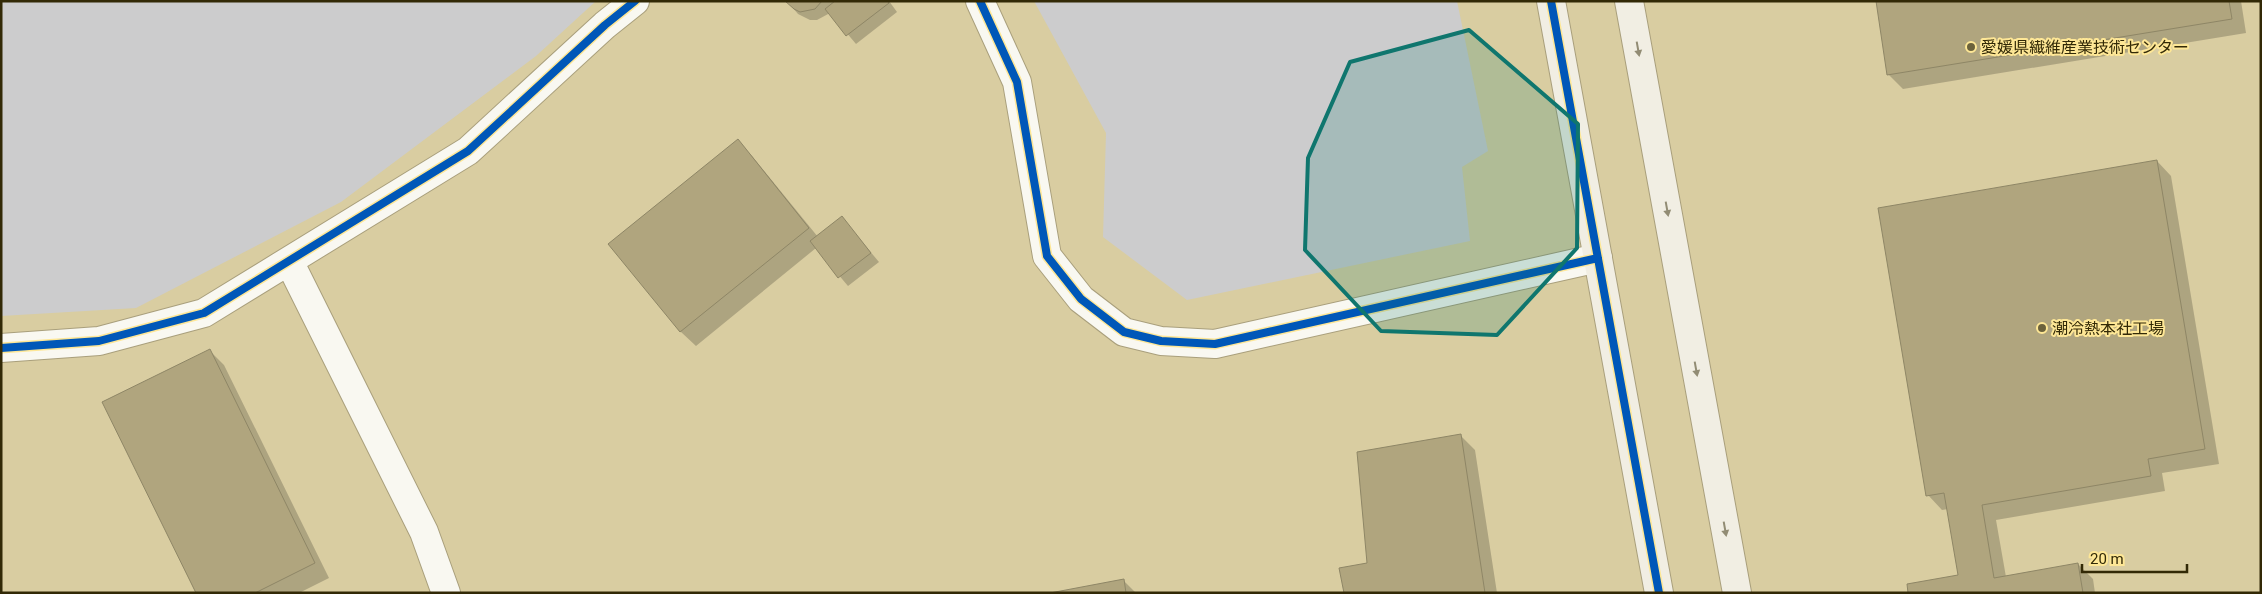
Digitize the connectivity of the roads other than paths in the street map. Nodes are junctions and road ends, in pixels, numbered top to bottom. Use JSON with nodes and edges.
{"nodes":[{"id":1,"x":636,"y":1,"type":"edge"},
{"id":2,"x":980,"y":1,"type":"edge"},
{"id":3,"x":1551,"y":1,"type":"edge"},
{"id":4,"x":1629,"y":1,"type":"edge"},
{"id":5,"x":1598,"y":258,"type":"junction"},
{"id":6,"x":288,"y":261,"type":"junction"},
{"id":7,"x":1,"y":348,"type":"edge"},
{"id":8,"x":446,"y":593,"type":"edge"},
{"id":9,"x":1659,"y":593,"type":"edge"},
{"id":10,"x":1737,"y":593,"type":"edge"}],
"edges":[{"from":1,"to":6,"type":"street"},
{"from":2,"to":5,"type":"street"},
{"from":3,"to":5,"type":"street"},
{"from":4,"to":10,"type":"street","one_way":true},
{"from":5,"to":9,"type":"street"},
{"from":6,"to":7,"type":"street"},
{"from":6,"to":8,"type":"street"}]}
